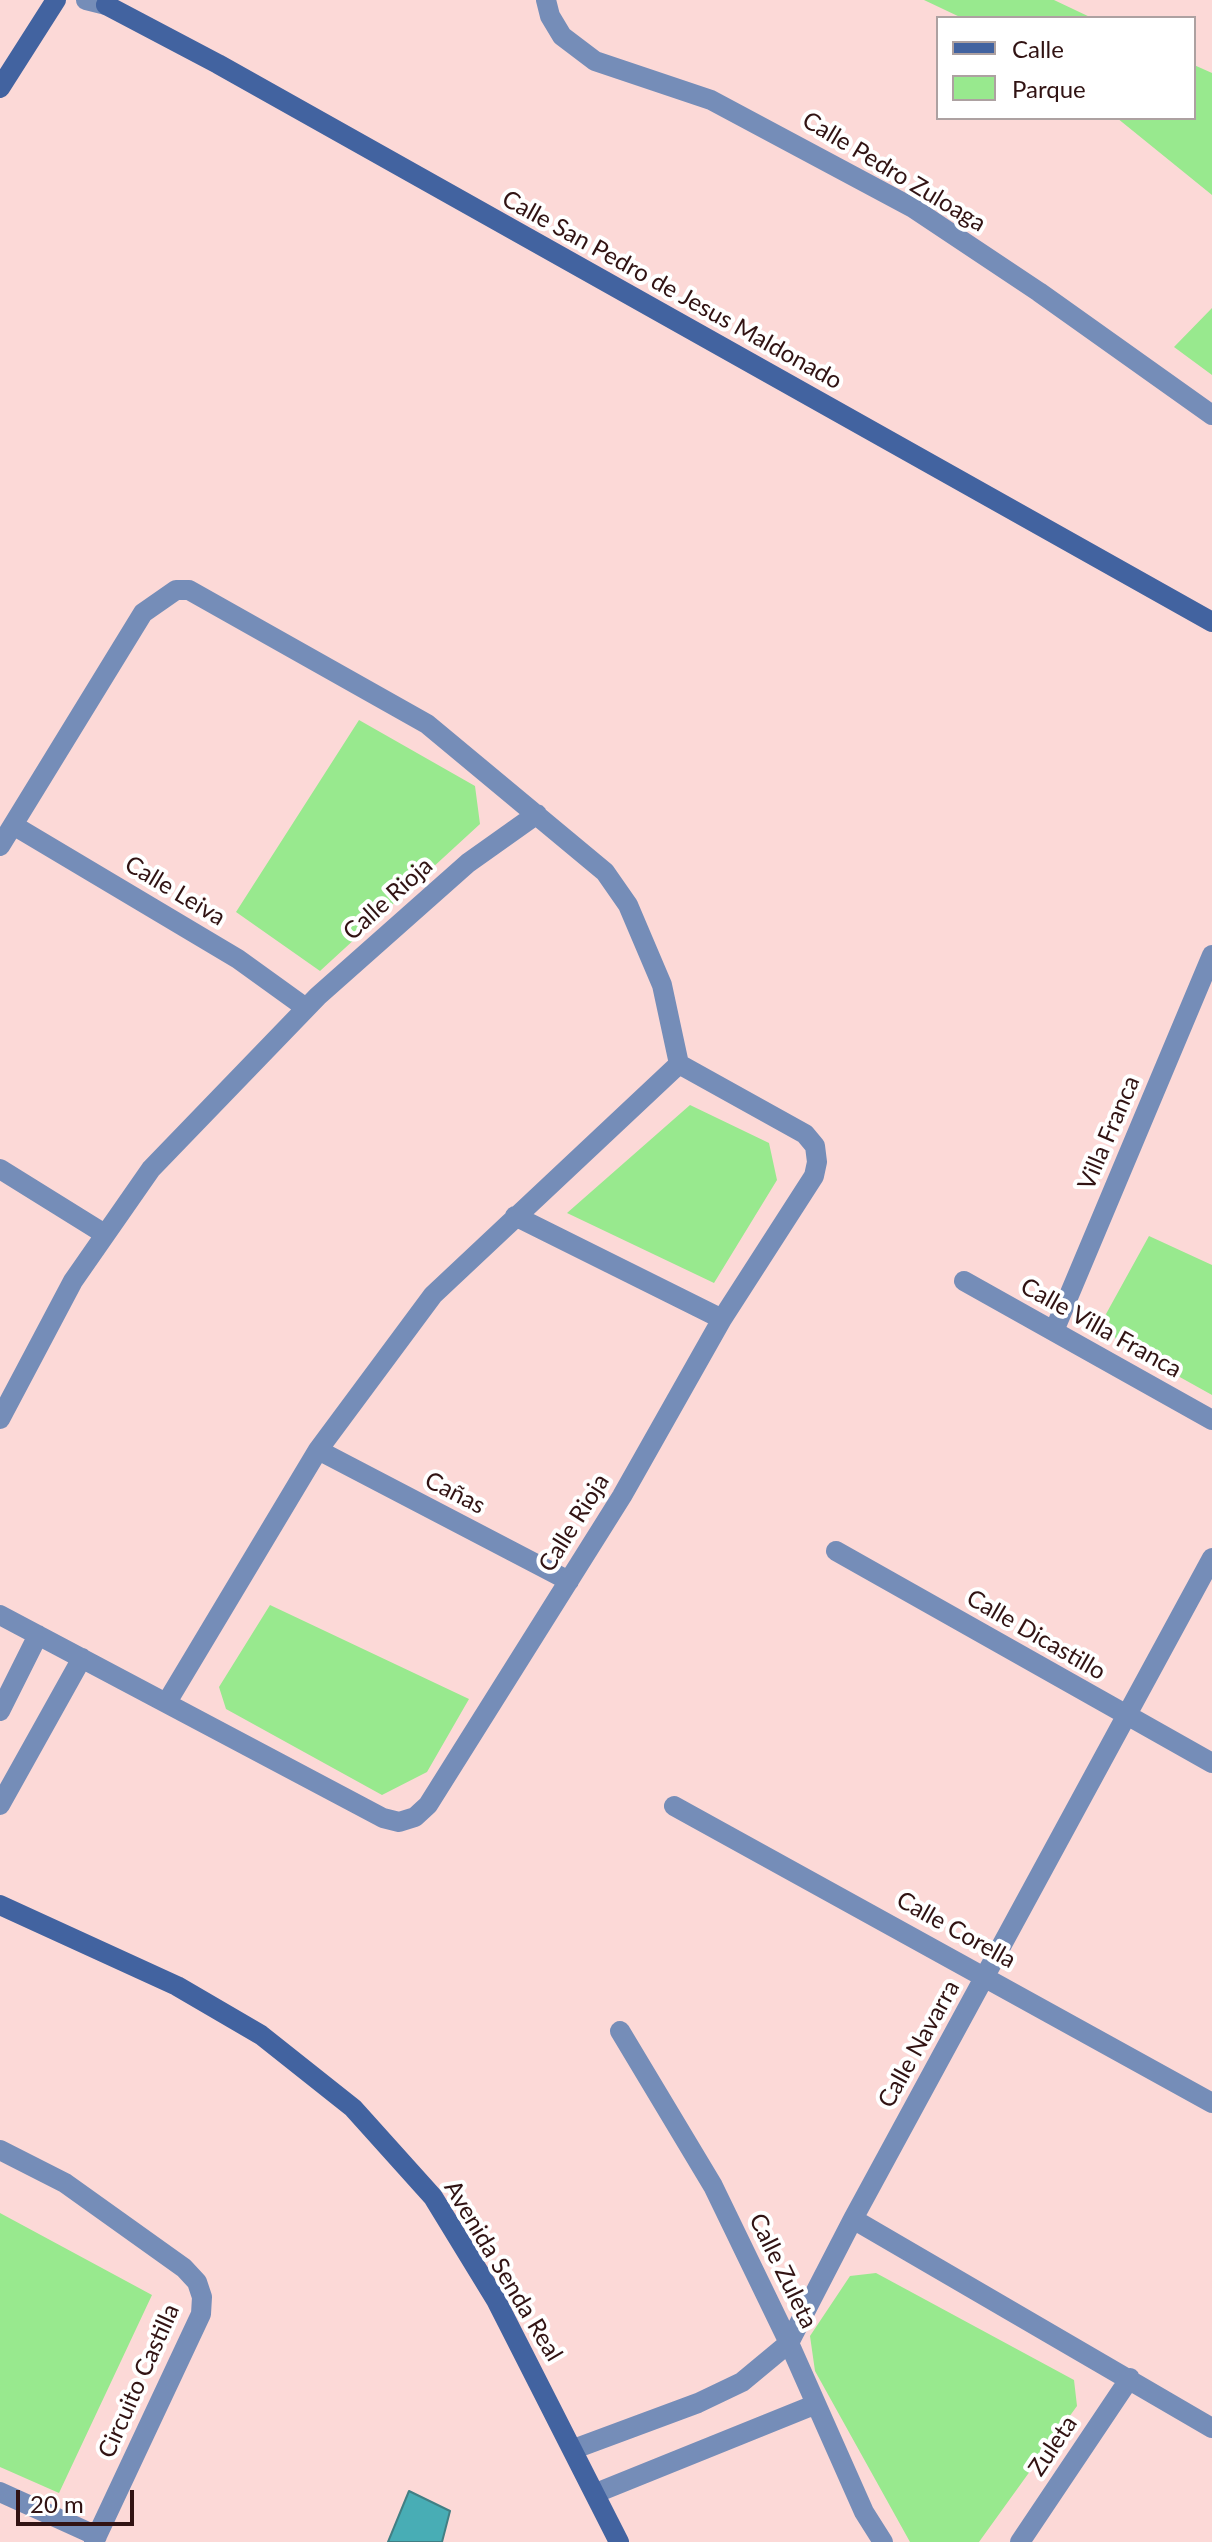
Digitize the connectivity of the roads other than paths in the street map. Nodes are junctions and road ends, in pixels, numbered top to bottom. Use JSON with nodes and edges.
{"nodes":[{"id":1,"x":56,"y":0,"type":"edge"},
{"id":2,"x":546,"y":0,"type":"edge"},
{"id":3,"x":98,"y":2,"type":"edge"},
{"id":4,"x":0,"y":88,"type":"edge"},
{"id":5,"x":1212,"y":415,"type":"edge"},
{"id":6,"x":1212,"y":622,"type":"edge"},
{"id":7,"x":537,"y":814,"type":"junction"},
{"id":8,"x":13,"y":825,"type":"junction"},
{"id":9,"x":0,"y":846,"type":"edge"},
{"id":10,"x":1212,"y":955,"type":"edge"},
{"id":11,"x":306,"y":1008,"type":"junction"},
{"id":12,"x":679,"y":1064,"type":"junction"},
{"id":13,"x":0,"y":1169,"type":"edge"},
{"id":14,"x":515,"y":1216,"type":"junction"},
{"id":15,"x":103,"y":1233,"type":"junction"},
{"id":16,"x":964,"y":1281,"type":"dead end"},
{"id":17,"x":722,"y":1319,"type":"junction"},
{"id":18,"x":1054,"y":1331,"type":"junction"},
{"id":19,"x":0,"y":1419,"type":"edge"},
{"id":20,"x":1212,"y":1420,"type":"edge"},
{"id":21,"x":318,"y":1450,"type":"junction"},
{"id":22,"x":836,"y":1551,"type":"dead end"},
{"id":23,"x":1212,"y":1558,"type":"edge"},
{"id":24,"x":569,"y":1581,"type":"junction"},
{"id":25,"x":0,"y":1615,"type":"edge"},
{"id":26,"x":38,"y":1635,"type":"junction"},
{"id":27,"x":82,"y":1658,"type":"junction"},
{"id":28,"x":167,"y":1702,"type":"junction"},
{"id":29,"x":0,"y":1711,"type":"edge"},
{"id":30,"x":1126,"y":1716,"type":"junction"},
{"id":31,"x":1212,"y":1763,"type":"edge"},
{"id":32,"x":6,"y":1781,"type":"edge"},
{"id":33,"x":0,"y":1805,"type":"edge"},
{"id":34,"x":674,"y":1806,"type":"dead end"},
{"id":35,"x":0,"y":1905,"type":"edge"},
{"id":36,"x":986,"y":1976,"type":"junction"},
{"id":37,"x":620,"y":2031,"type":"dead end"},
{"id":38,"x":1212,"y":2103,"type":"edge"},
{"id":39,"x":0,"y":2150,"type":"edge"},
{"id":40,"x":853,"y":2219,"type":"junction"},
{"id":41,"x":789,"y":2343,"type":"junction"},
{"id":42,"x":1130,"y":2378,"type":"junction"},
{"id":43,"x":814,"y":2405,"type":"junction"},
{"id":44,"x":1212,"y":2428,"type":"edge"},
{"id":45,"x":574,"y":2449,"type":"junction"},
{"id":46,"x":0,"y":2492,"type":"edge"},
{"id":47,"x":596,"y":2493,"type":"junction"},
{"id":48,"x":95,"y":2539,"type":"edge"},
{"id":49,"x":619,"y":2542,"type":"edge"},
{"id":50,"x":883,"y":2542,"type":"edge"},
{"id":51,"x":1020,"y":2542,"type":"edge"}],
"edges":[{"from":1,"to":4,"type":"street"},
{"from":2,"to":5,"type":"street","name":"Calle Pedro Zuloaga"},
{"from":3,"to":6,"type":"street","name":"Calle San Pedro de Jesus Maldonado"},
{"from":7,"to":8,"type":"street"},
{"from":7,"to":11,"type":"street","name":"Calle Rioja"},
{"from":7,"to":12,"type":"street"},
{"from":8,"to":9,"type":"street"},
{"from":8,"to":11,"type":"street","name":"Calle Leiva"},
{"from":10,"to":18,"type":"street","name":"Villa Franca"},
{"from":11,"to":15,"type":"street","name":"Calle Rioja"},
{"from":12,"to":14,"type":"street"},
{"from":12,"to":17,"type":"street","name":"Calle Rioja"},
{"from":13,"to":15,"type":"street"},
{"from":14,"to":17,"type":"street"},
{"from":14,"to":21,"type":"street"},
{"from":15,"to":19,"type":"street","name":"Calle Rioja"},
{"from":16,"to":18,"type":"street","name":"Calle Villa Franca"},
{"from":17,"to":24,"type":"street","name":"Calle Rioja"},
{"from":18,"to":20,"type":"street","name":"Calle Villa Franca"},
{"from":21,"to":24,"type":"street","name":"Cañas"},
{"from":21,"to":28,"type":"street"},
{"from":22,"to":30,"type":"street","name":"Calle Dicastillo"},
{"from":23,"to":30,"type":"street","name":"Calle Navarra"},
{"from":24,"to":28,"type":"street","name":"Calle Rioja"},
{"from":25,"to":26,"type":"street","name":"Calle Rioja"},
{"from":26,"to":27,"type":"street","name":"Calle Rioja"},
{"from":26,"to":29,"type":"street"},
{"from":27,"to":28,"type":"street","name":"Calle Rioja"},
{"from":27,"to":32,"type":"street"},
{"from":30,"to":31,"type":"street","name":"Calle Dicastillo"},
{"from":30,"to":36,"type":"street","name":"Calle Navarra"},
{"from":32,"to":33,"type":"street"},
{"from":34,"to":36,"type":"street","name":"Calle Corella"},
{"from":35,"to":45,"type":"street","name":"Avenida Senda Real"},
{"from":36,"to":38,"type":"street","name":"Calle Corella"},
{"from":36,"to":40,"type":"street","name":"Calle Navarra"},
{"from":37,"to":41,"type":"street","name":"Calle Zuleta"},
{"from":39,"to":48,"type":"street","name":"Circuito Castilla"},
{"from":40,"to":41,"type":"street","name":"Calle Navarra"},
{"from":40,"to":42,"type":"street"},
{"from":41,"to":43,"type":"street","name":"Calle Zuleta"},
{"from":41,"to":45,"type":"street","name":"Calle Navarra"},
{"from":42,"to":44,"type":"street"},
{"from":42,"to":51,"type":"street","name":"Zuleta"},
{"from":43,"to":47,"type":"street"},
{"from":43,"to":50,"type":"street","name":"Calle Zuleta"},
{"from":45,"to":47,"type":"street","name":"Avenida Senda Real"},
{"from":46,"to":48,"type":"street"},
{"from":47,"to":49,"type":"street","name":"Avenida Senda Real"}]}
